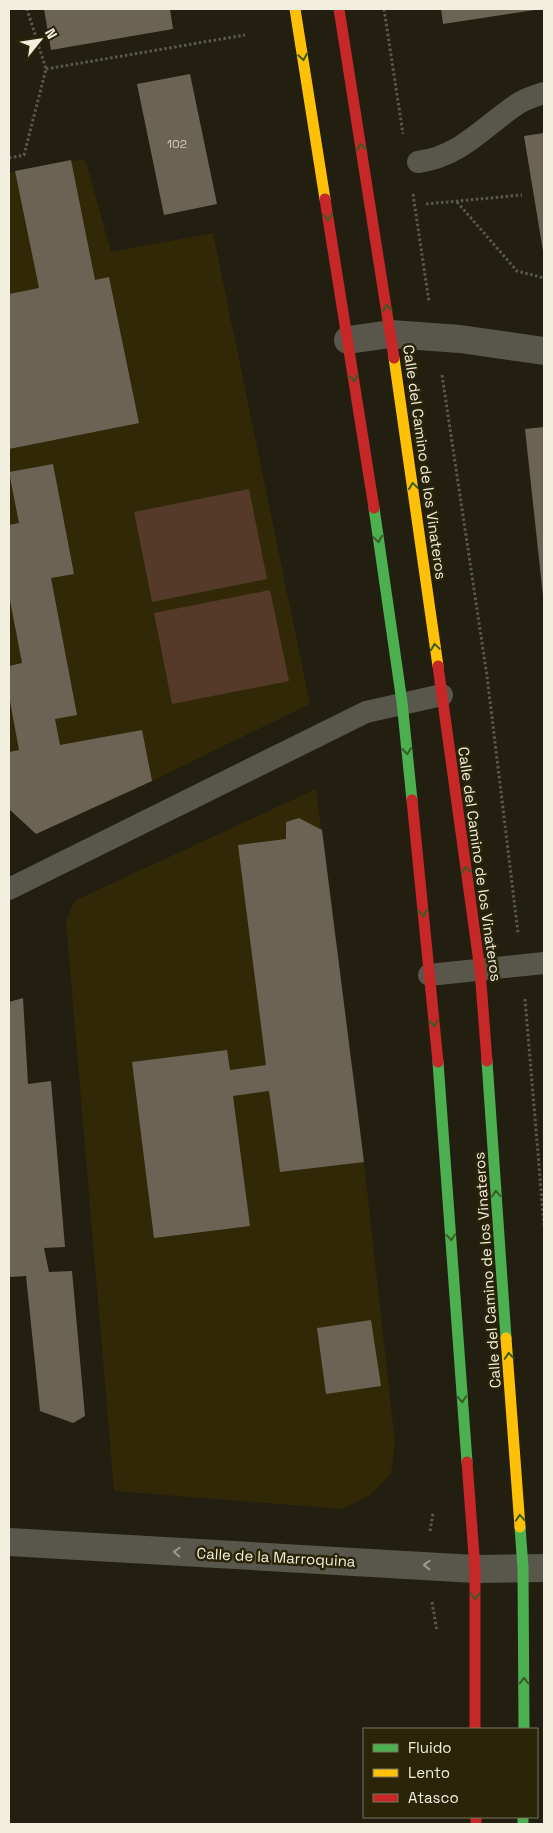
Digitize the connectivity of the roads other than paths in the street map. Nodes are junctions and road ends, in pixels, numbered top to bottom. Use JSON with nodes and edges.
{"nodes":[{"id":1,"x":295,"y":9,"type":"edge"},
{"id":2,"x":340,"y":9,"type":"edge"},
{"id":3,"x":544,"y":93,"type":"edge"},
{"id":4,"x":418,"y":162,"type":"dead end"},
{"id":5,"x":391,"y":334,"type":"junction"},
{"id":6,"x":348,"y":340,"type":"junction"},
{"id":7,"x":544,"y":351,"type":"edge"},
{"id":8,"x":442,"y":695,"type":"junction"},
{"id":9,"x":402,"y":702,"type":"junction"},
{"id":10,"x":9,"y":889,"type":"edge"},
{"id":11,"x":544,"y":963,"type":"edge"},
{"id":12,"x":480,"y":970,"type":"junction"},
{"id":13,"x":429,"y":974,"type":"junction"},
{"id":14,"x":9,"y":1542,"type":"edge"},
{"id":15,"x":534,"y":1568,"type":"edge"},
{"id":16,"x":475,"y":1569,"type":"junction"},
{"id":17,"x":475,"y":1728,"type":"edge"},
{"id":18,"x":524,"y":1728,"type":"edge"}],
"edges":[{"from":1,"to":6,"type":"main road","one_way":true},
{"from":5,"to":2,"type":"main road","name":"Calle del Camino de los Vinateros","one_way":true},
{"from":3,"to":4,"type":"lane"},
{"from":5,"to":6,"type":"street"},
{"from":5,"to":7,"type":"street"},
{"from":8,"to":5,"type":"main road","name":"Calle del Camino de los Vinateros","one_way":true},
{"from":6,"to":9,"type":"main road","one_way":true},
{"from":8,"to":9,"type":"lane"},
{"from":12,"to":8,"type":"main road","name":"Calle del Camino de los Vinateros","one_way":true},
{"from":9,"to":10,"type":"lane"},
{"from":9,"to":13,"type":"main road","one_way":true},
{"from":11,"to":12,"type":"lane"},
{"from":12,"to":13,"type":"lane"},
{"from":15,"to":12,"type":"main road","name":"Calle del Camino de los Vinateros","one_way":true},
{"from":13,"to":16,"type":"main road","one_way":true},
{"from":16,"to":14,"type":"street","name":"Calle de la Marroquina","one_way":true},
{"from":15,"to":16,"type":"street","name":"Calle de la Marroquina"},
{"from":18,"to":15,"type":"main road","name":"Calle del Camino de los Vinateros","one_way":true},
{"from":16,"to":17,"type":"main road","one_way":true}]}
